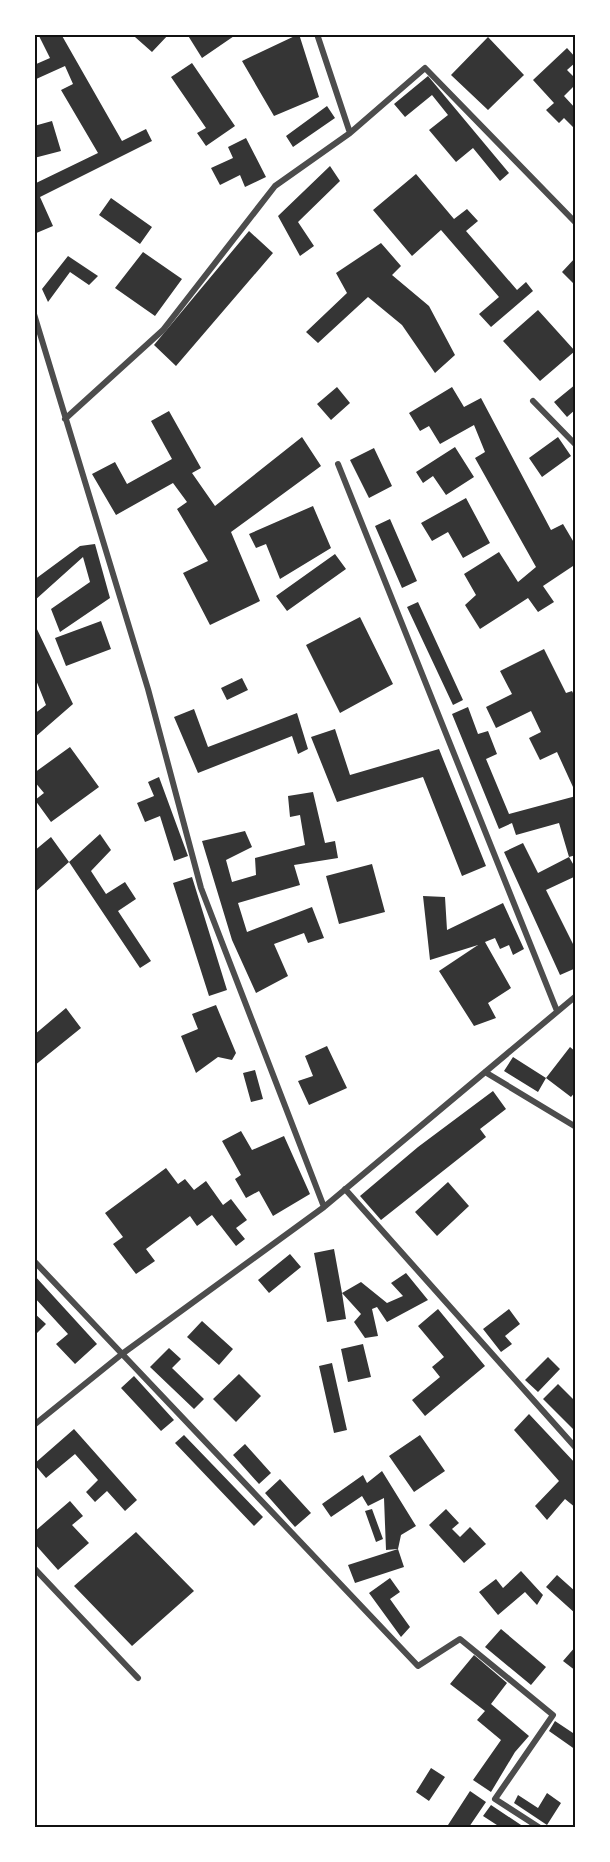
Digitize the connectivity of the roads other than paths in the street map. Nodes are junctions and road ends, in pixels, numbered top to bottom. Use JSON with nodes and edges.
{"nodes":[{"id":1,"x":317,"y":34,"type":"edge"},
{"id":2,"x":350,"y":133,"type":"junction"},
{"id":3,"x":576,"y":223,"type":"edge"},
{"id":4,"x":34,"y":314,"type":"edge"},
{"id":5,"x":533,"y":401,"type":"dead end"},
{"id":6,"x":65,"y":418,"type":"junction"},
{"id":7,"x":576,"y":445,"type":"edge"},
{"id":8,"x":338,"y":464,"type":"dead end"},
{"id":9,"x":576,"y":996,"type":"edge"},
{"id":10,"x":557,"y":1011,"type":"junction"},
{"id":11,"x":485,"y":1072,"type":"junction"},
{"id":12,"x":576,"y":1127,"type":"edge"},
{"id":13,"x":345,"y":1189,"type":"junction"},
{"id":14,"x":324,"y":1207,"type":"junction"},
{"id":15,"x":34,"y":1261,"type":"edge"},
{"id":16,"x":122,"y":1354,"type":"junction"},
{"id":17,"x":34,"y":1425,"type":"edge"},
{"id":18,"x":576,"y":1448,"type":"edge"},
{"id":19,"x":34,"y":1568,"type":"edge"},
{"id":20,"x":138,"y":1678,"type":"dead end"},
{"id":21,"x":540,"y":1827,"type":"edge"}],
"edges":[{"from":1,"to":2,"type":"street"},
{"from":2,"to":3,"type":"street"},
{"from":2,"to":6,"type":"street"},
{"from":4,"to":6,"type":"street"},
{"from":5,"to":7,"type":"street"},
{"from":6,"to":14,"type":"street"},
{"from":8,"to":10,"type":"street"},
{"from":9,"to":10,"type":"street"},
{"from":10,"to":11,"type":"street"},
{"from":11,"to":12,"type":"street"},
{"from":11,"to":13,"type":"street"},
{"from":13,"to":14,"type":"street"},
{"from":13,"to":18,"type":"street"},
{"from":14,"to":16,"type":"street"},
{"from":15,"to":16,"type":"street"},
{"from":16,"to":17,"type":"street"},
{"from":16,"to":21,"type":"street"},
{"from":19,"to":20,"type":"street"}]}
